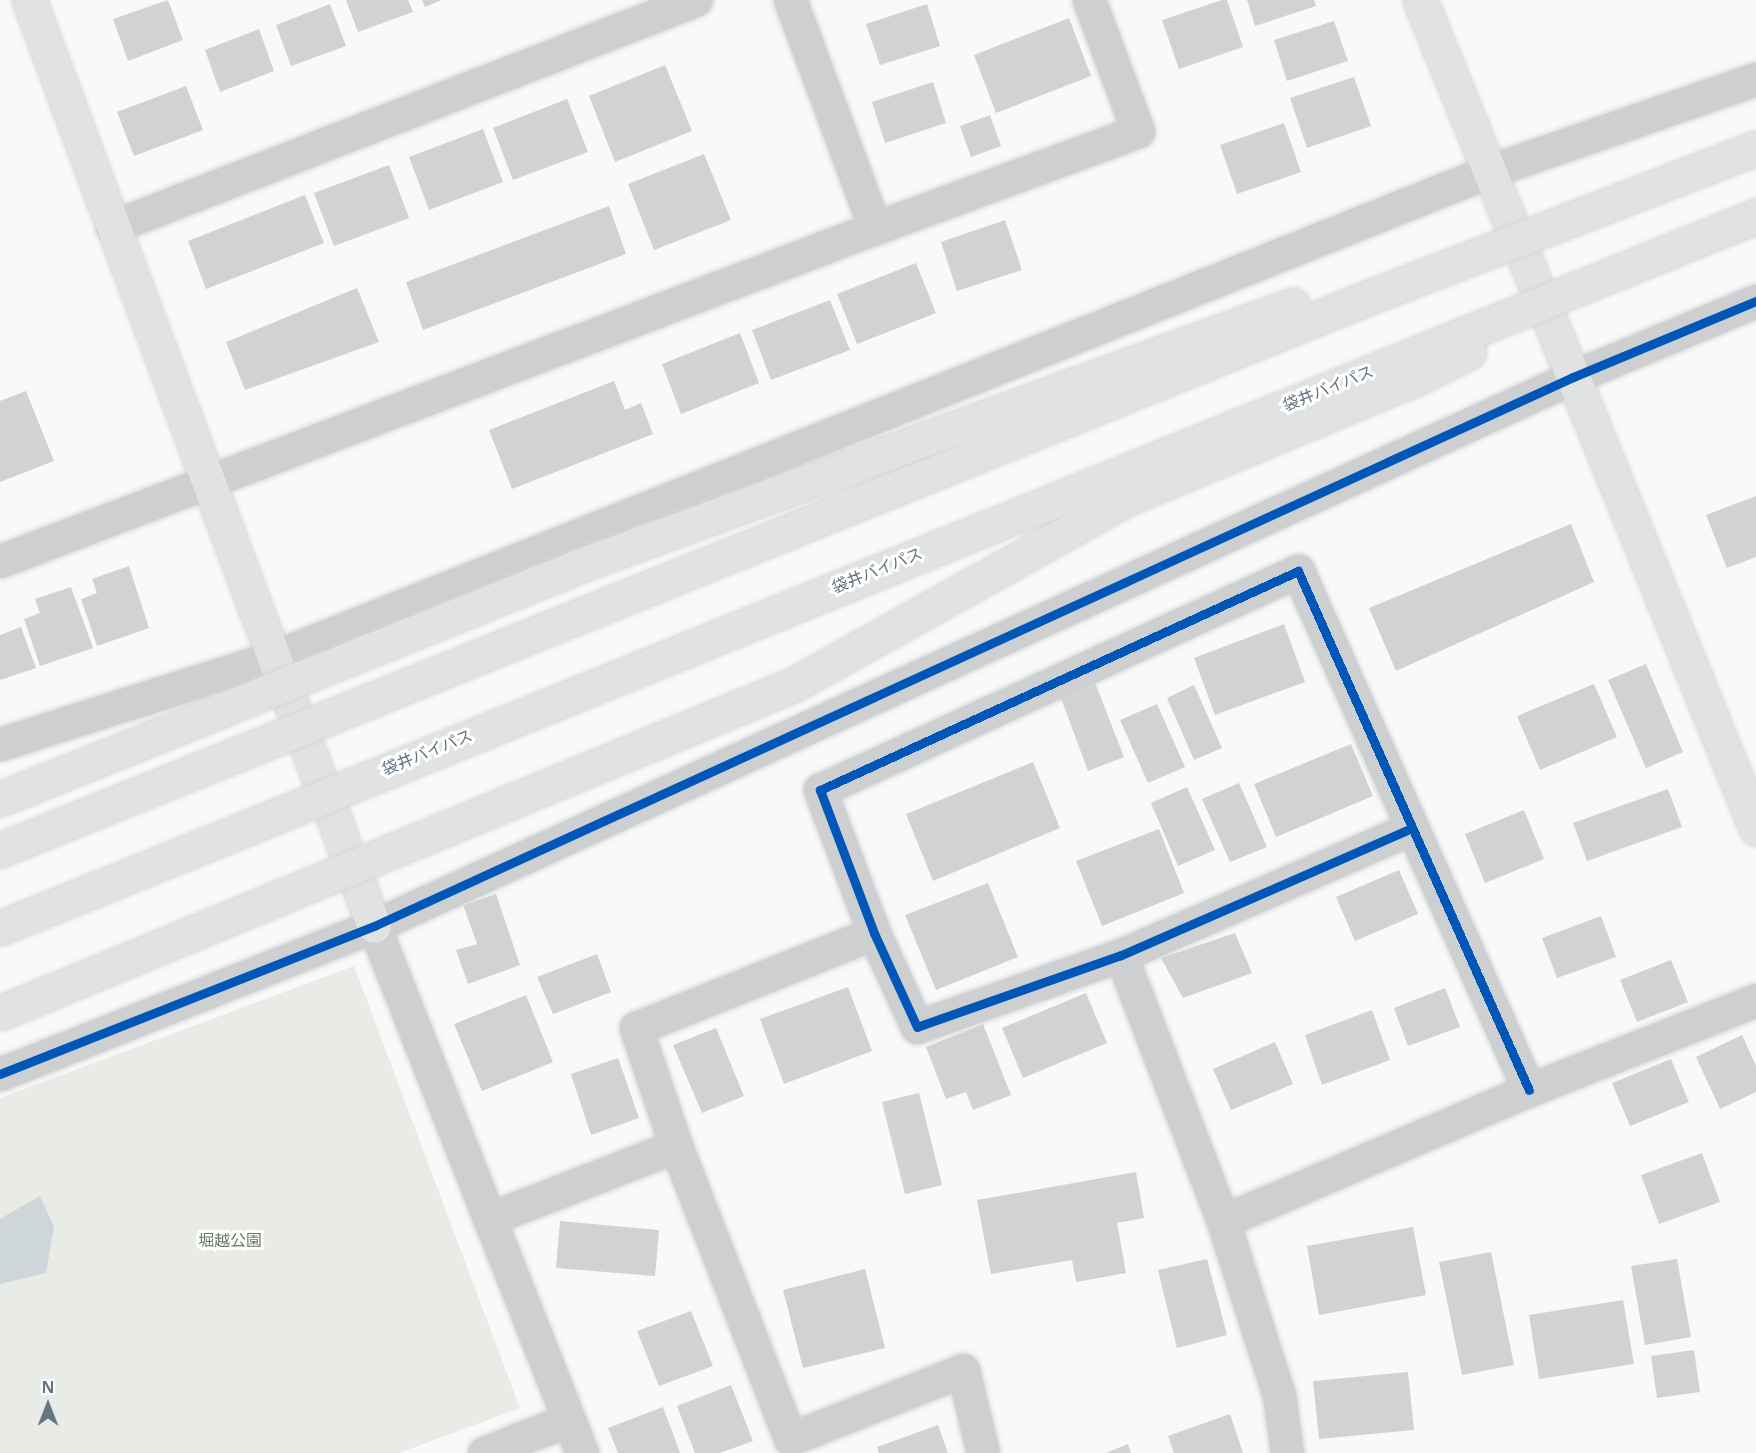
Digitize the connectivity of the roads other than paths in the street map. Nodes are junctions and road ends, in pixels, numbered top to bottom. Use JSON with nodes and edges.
{"nodes":[{"id":1,"x":29,"y":0,"type":"edge"},
{"id":2,"x":695,"y":0,"type":"edge"},
{"id":3,"x":790,"y":0,"type":"edge"},
{"id":4,"x":1089,"y":0,"type":"edge"},
{"id":5,"x":1420,"y":0,"type":"edge"},
{"id":6,"x":1756,"y":79,"type":"edge"},
{"id":7,"x":1756,"y":148,"type":"edge"},
{"id":8,"x":1490,"y":171,"type":"junction"},
{"id":9,"x":1610,"y":204,"type":"junction"},
{"id":10,"x":1756,"y":216,"type":"edge"},
{"id":11,"x":112,"y":227,"type":"junction"},
{"id":12,"x":875,"y":228,"type":"junction"},
{"id":13,"x":1635,"y":264,"type":"junction"},
{"id":14,"x":1756,"y":301,"type":"edge"},
{"id":15,"x":1573,"y":378,"type":"junction"},
{"id":16,"x":206,"y":482,"type":"junction"},
{"id":17,"x":0,"y":561,"type":"edge"},
{"id":18,"x":274,"y":657,"type":"junction"},
{"id":19,"x":0,"y":744,"type":"edge"},
{"id":20,"x":0,"y":799,"type":"edge"},
{"id":21,"x":1412,"y":828,"type":"junction"},
{"id":22,"x":1756,"y":828,"type":"edge"},
{"id":23,"x":0,"y":850,"type":"edge"},
{"id":24,"x":374,"y":926,"type":"junction"},
{"id":25,"x":0,"y":928,"type":"edge"},
{"id":26,"x":874,"y":933,"type":"junction"},
{"id":27,"x":1121,"y":955,"type":"junction"},
{"id":28,"x":1756,"y":1000,"type":"edge"},
{"id":29,"x":0,"y":1013,"type":"edge"},
{"id":30,"x":0,"y":1074,"type":"edge"},
{"id":31,"x":1529,"y":1090,"type":"junction"},
{"id":32,"x":676,"y":1146,"type":"junction"},
{"id":33,"x":489,"y":1219,"type":"junction"},
{"id":34,"x":1223,"y":1221,"type":"junction"},
{"id":35,"x":568,"y":1419,"type":"junction"},
{"id":36,"x":483,"y":1453,"type":"edge"},
{"id":37,"x":582,"y":1453,"type":"edge"},
{"id":38,"x":983,"y":1453,"type":"edge"},
{"id":39,"x":1287,"y":1453,"type":"edge"}],
"edges":[{"from":1,"to":11,"type":"main road"},
{"from":2,"to":11,"type":"street"},
{"from":3,"to":12,"type":"street"},
{"from":4,"to":12,"type":"street"},
{"from":5,"to":8,"type":"main road"},
{"from":6,"to":8,"type":"street"},
{"from":7,"to":9,"type":"main road","bridge":true},
{"from":8,"to":15,"type":"main road"},
{"from":8,"to":18,"type":"street"},
{"from":9,"to":20,"type":"main road","bridge":true},
{"from":9,"to":23,"type":"main road","bridge":true},
{"from":10,"to":13,"type":"main road","name":"袋井バイパス","bridge":true},
{"from":11,"to":16,"type":"main road"},
{"from":12,"to":16,"type":"street"},
{"from":13,"to":25,"type":"main road","name":"袋井バイパス","bridge":true},
{"from":13,"to":29,"type":"main road","bridge":true},
{"from":14,"to":15,"type":"street"},
{"from":15,"to":22,"type":"main road"},
{"from":15,"to":24,"type":"street"},
{"from":16,"to":17,"type":"street"},
{"from":16,"to":18,"type":"main road"},
{"from":18,"to":19,"type":"street"},
{"from":18,"to":24,"type":"main road"},
{"from":21,"to":26,"type":"street"},
{"from":21,"to":27,"type":"street"},
{"from":21,"to":31,"type":"street"},
{"from":24,"to":30,"type":"street"},
{"from":24,"to":33,"type":"street"},
{"from":26,"to":27,"type":"street"},
{"from":26,"to":32,"type":"street"},
{"from":27,"to":34,"type":"street"},
{"from":28,"to":31,"type":"street"},
{"from":31,"to":34,"type":"street"},
{"from":32,"to":33,"type":"street"},
{"from":32,"to":38,"type":"street"},
{"from":33,"to":35,"type":"street"},
{"from":34,"to":39,"type":"street"},
{"from":35,"to":36,"type":"street"},
{"from":35,"to":37,"type":"street"}]}
